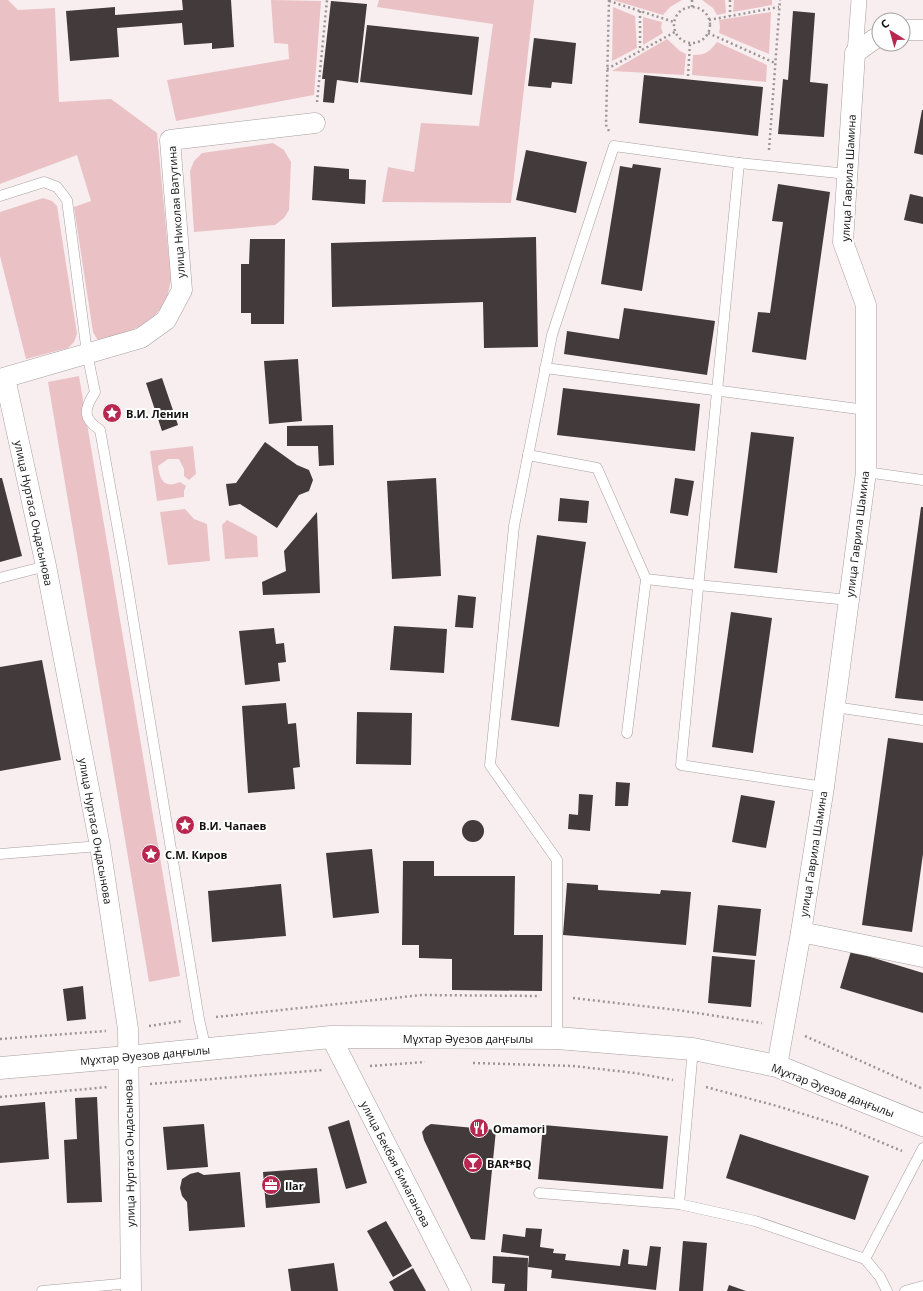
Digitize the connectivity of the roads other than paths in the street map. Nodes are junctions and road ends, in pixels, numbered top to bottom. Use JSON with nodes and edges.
{"nodes":[{"id":1,"x":859,"y":0,"type":"edge"},
{"id":2,"x":911,"y":30,"type":"edge"},
{"id":3,"x":923,"y":30,"type":"edge"},
{"id":4,"x":871,"y":41,"type":"edge"},
{"id":5,"x":855,"y":53,"type":"junction"},
{"id":6,"x":315,"y":123,"type":"road end"},
{"id":7,"x":739,"y":163,"type":"junction"},
{"id":8,"x":848,"y":174,"type":"junction"},
{"id":9,"x":0,"y":196,"type":"edge"},
{"id":10,"x":87,"y":353,"type":"junction"},
{"id":11,"x":545,"y":368,"type":"junction"},
{"id":12,"x":3,"y":378,"type":"edge"},
{"id":13,"x":717,"y":390,"type":"junction"},
{"id":14,"x":866,"y":410,"type":"junction"},
{"id":15,"x":528,"y":455,"type":"junction"},
{"id":16,"x":866,"y":472,"type":"junction"},
{"id":17,"x":923,"y":480,"type":"edge"},
{"id":18,"x":46,"y":566,"type":"junction"},
{"id":19,"x":0,"y":578,"type":"edge"},
{"id":20,"x":646,"y":579,"type":"junction"},
{"id":21,"x":698,"y":585,"type":"junction"},
{"id":22,"x":849,"y":600,"type":"junction"},
{"id":23,"x":836,"y":707,"type":"junction"},
{"id":24,"x":923,"y":720,"type":"edge"},
{"id":25,"x":627,"y":733,"type":"dead end"},
{"id":26,"x":824,"y":787,"type":"junction"},
{"id":27,"x":100,"y":846,"type":"junction"},
{"id":28,"x":0,"y":854,"type":"edge"},
{"id":29,"x":801,"y":932,"type":"junction"},
{"id":30,"x":923,"y":957,"type":"edge"},
{"id":31,"x":331,"y":1037,"type":"junction"},
{"id":32,"x":557,"y":1038,"type":"junction"},
{"id":33,"x":693,"y":1049,"type":"junction"},
{"id":34,"x":206,"y":1050,"type":"junction"},
{"id":35,"x":127,"y":1057,"type":"junction"},
{"id":36,"x":777,"y":1066,"type":"junction"},
{"id":37,"x":0,"y":1068,"type":"edge"},
{"id":38,"x":923,"y":1125,"type":"edge"},
{"id":39,"x":921,"y":1153,"type":"edge"},
{"id":40,"x":539,"y":1193,"type":"dead end"},
{"id":41,"x":679,"y":1204,"type":"junction"},
{"id":42,"x":865,"y":1259,"type":"junction"},
{"id":43,"x":923,"y":1286,"type":"edge"},
{"id":44,"x":131,"y":1287,"type":"edge"},
{"id":45,"x":42,"y":1291,"type":"edge"},
{"id":46,"x":461,"y":1291,"type":"edge"},
{"id":47,"x":887,"y":1291,"type":"edge"},
{"id":48,"x":905,"y":1291,"type":"edge"}],
"edges":[{"from":1,"to":5,"type":"street","name":"улица Гаврила Шамина"},
{"from":2,"to":3,"type":"street"},
{"from":4,"to":5,"type":"street"},
{"from":5,"to":8,"type":"street","name":"улица Гаврила Шамина"},
{"from":6,"to":10,"type":"street","name":"улица Николая Ватутина"},
{"from":7,"to":8,"type":"lane"},
{"from":7,"to":11,"type":"lane"},
{"from":7,"to":13,"type":"lane"},
{"from":8,"to":14,"type":"street","name":"улица Гаврила Шамина"},
{"from":9,"to":10,"type":"lane"},
{"from":10,"to":12,"type":"street","name":"улица Николая Ватутина"},
{"from":10,"to":34,"type":"lane"},
{"from":11,"to":13,"type":"lane"},
{"from":11,"to":15,"type":"lane"},
{"from":12,"to":18,"type":"street","name":"улица Нуртаса Ондасынова"},
{"from":13,"to":14,"type":"lane"},
{"from":13,"to":21,"type":"lane"},
{"from":14,"to":16,"type":"street","name":"улица Гаврила Шамина"},
{"from":15,"to":20,"type":"lane"},
{"from":15,"to":32,"type":"lane"},
{"from":16,"to":17,"type":"lane"},
{"from":16,"to":22,"type":"street","name":"улица Гаврила Шамина"},
{"from":18,"to":19,"type":"lane"},
{"from":18,"to":27,"type":"street","name":"улица Нуртаса Ондасынова"},
{"from":20,"to":21,"type":"lane"},
{"from":20,"to":25,"type":"lane"},
{"from":21,"to":22,"type":"lane"},
{"from":21,"to":26,"type":"lane"},
{"from":22,"to":23,"type":"street","name":"улица Гаврила Шамина"},
{"from":23,"to":24,"type":"lane"},
{"from":23,"to":26,"type":"street","name":"улица Гаврила Шамина"},
{"from":26,"to":29,"type":"street","name":"улица Гаврила Шамина"},
{"from":27,"to":28,"type":"lane"},
{"from":27,"to":35,"type":"street","name":"улица Нуртаса Ондасынова"},
{"from":29,"to":30,"type":"street"},
{"from":29,"to":36,"type":"street","name":"улица Гаврила Шамина"},
{"from":31,"to":32,"type":"main road","name":"Мұхтар Әуезов даңғылы"},
{"from":31,"to":34,"type":"main road","name":"Мұхтар Әуезов даңғылы"},
{"from":31,"to":46,"type":"street","name":"улица Бекбая Бимаганова"},
{"from":32,"to":33,"type":"main road","name":"Мұхтар Әуезов даңғылы"},
{"from":33,"to":36,"type":"main road","name":"Мұхтар Әуезов даңғылы"},
{"from":33,"to":41,"type":"lane"},
{"from":34,"to":35,"type":"main road","name":"Мұхтар Әуезов даңғылы"},
{"from":35,"to":37,"type":"main road","name":"Мұхтар Әуезов даңғылы"},
{"from":35,"to":44,"type":"street","name":"улица Нуртаса Ондасынова"},
{"from":36,"to":38,"type":"main road","name":"Мұхтар Әуезов даңғылы"},
{"from":39,"to":42,"type":"lane"},
{"from":40,"to":41,"type":"lane"},
{"from":41,"to":42,"type":"lane"},
{"from":42,"to":47,"type":"lane"},
{"from":43,"to":48,"type":"lane"},
{"from":44,"to":45,"type":"lane"}]}
